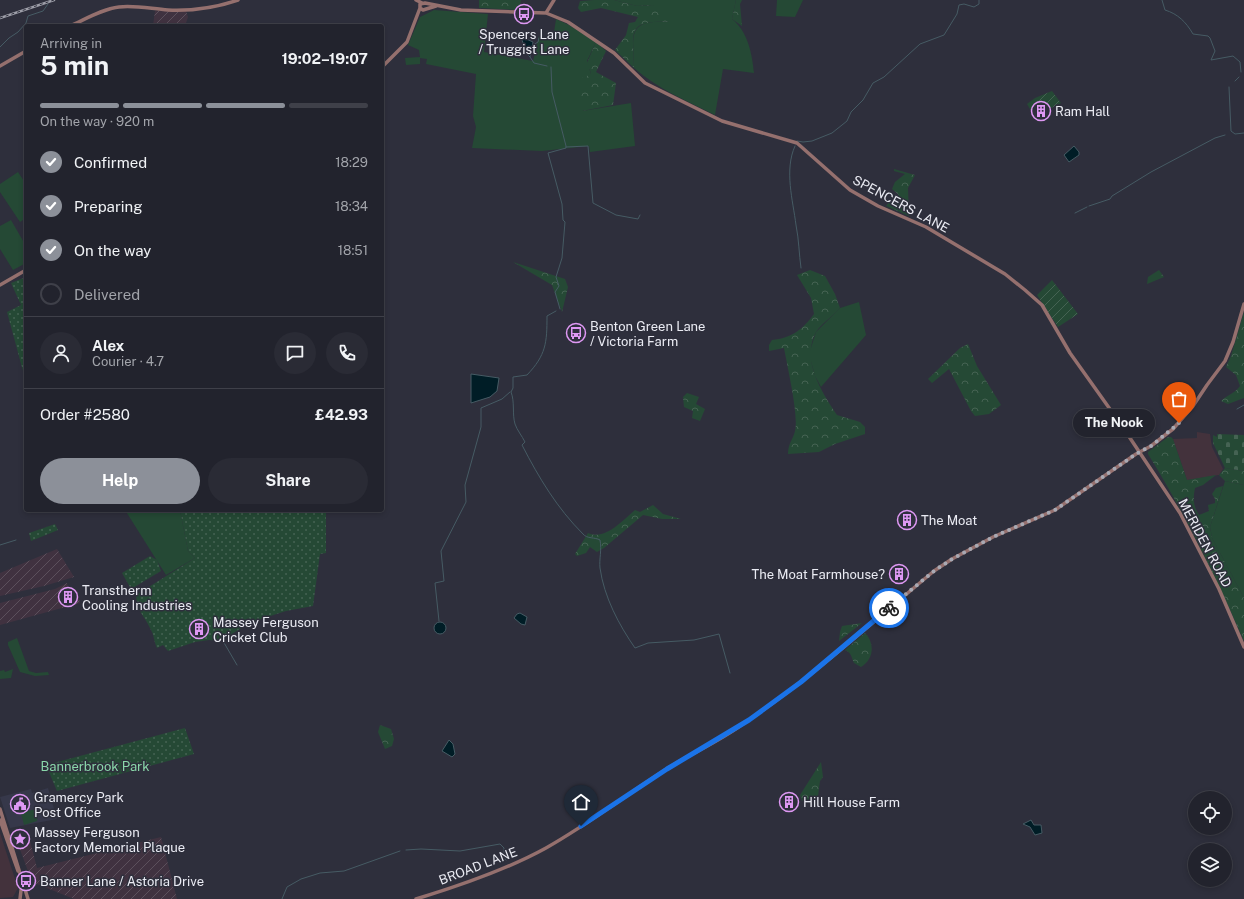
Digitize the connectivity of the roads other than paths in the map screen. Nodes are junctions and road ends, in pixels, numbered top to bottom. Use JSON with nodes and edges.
{"nodes":[{"id":1,"x":238,"y":0,"type":"edge"},
{"id":2,"x":416,"y":0,"type":"edge"},
{"id":3,"x":554,"y":0,"type":"edge"},
{"id":4,"x":423,"y":3,"type":"junction"},
{"id":5,"x":438,"y":6,"type":"junction"},
{"id":6,"x":420,"y":8,"type":"junction"},
{"id":7,"x":426,"y":9,"type":"junction"},
{"id":8,"x":546,"y":13,"type":"junction"},
{"id":9,"x":75,"y":24,"type":"edge"},
{"id":10,"x":24,"y":52,"type":"edge"},
{"id":11,"x":384,"y":65,"type":"edge"},
{"id":12,"x":0,"y":66,"type":"edge"},
{"id":13,"x":24,"y":271,"type":"edge"},
{"id":14,"x":0,"y":285,"type":"edge"},
{"id":15,"x":1244,"y":304,"type":"edge"},
{"id":16,"x":1140,"y":452,"type":"junction"},
{"id":17,"x":1244,"y":647,"type":"edge"},
{"id":18,"x":0,"y":809,"type":"edge"},
{"id":19,"x":0,"y":820,"type":"edge"},
{"id":20,"x":20,"y":898,"type":"edge"},
{"id":21,"x":27,"y":898,"type":"edge"},
{"id":22,"x":416,"y":899,"type":"edge"}],
"edges":[{"from":1,"to":9,"type":"street"},
{"from":2,"to":4,"type":"street","name":"SPENCERS LANE"},
{"from":3,"to":8,"type":"street"},
{"from":4,"to":5,"type":"street","name":"SPENCERS LANE"},
{"from":4,"to":6,"type":"street"},
{"from":4,"to":7,"type":"street"},
{"from":5,"to":7,"type":"street","name":"SPENCERS LANE"},
{"from":5,"to":8,"type":"street","name":"SPENCERS LANE"},
{"from":6,"to":7,"type":"street"},
{"from":6,"to":11,"type":"street"},
{"from":8,"to":16,"type":"street","name":"SPENCERS LANE"},
{"from":10,"to":12,"type":"street"},
{"from":13,"to":14,"type":"street"},
{"from":15,"to":16,"type":"street","name":"BROAD LANE"},
{"from":16,"to":17,"type":"street","name":"MERIDEN ROAD"},
{"from":16,"to":22,"type":"street","name":"BROAD LANE"},
{"from":18,"to":21,"type":"street"},
{"from":19,"to":20,"type":"street"},
{"from":20,"to":21,"type":"street"}]}
